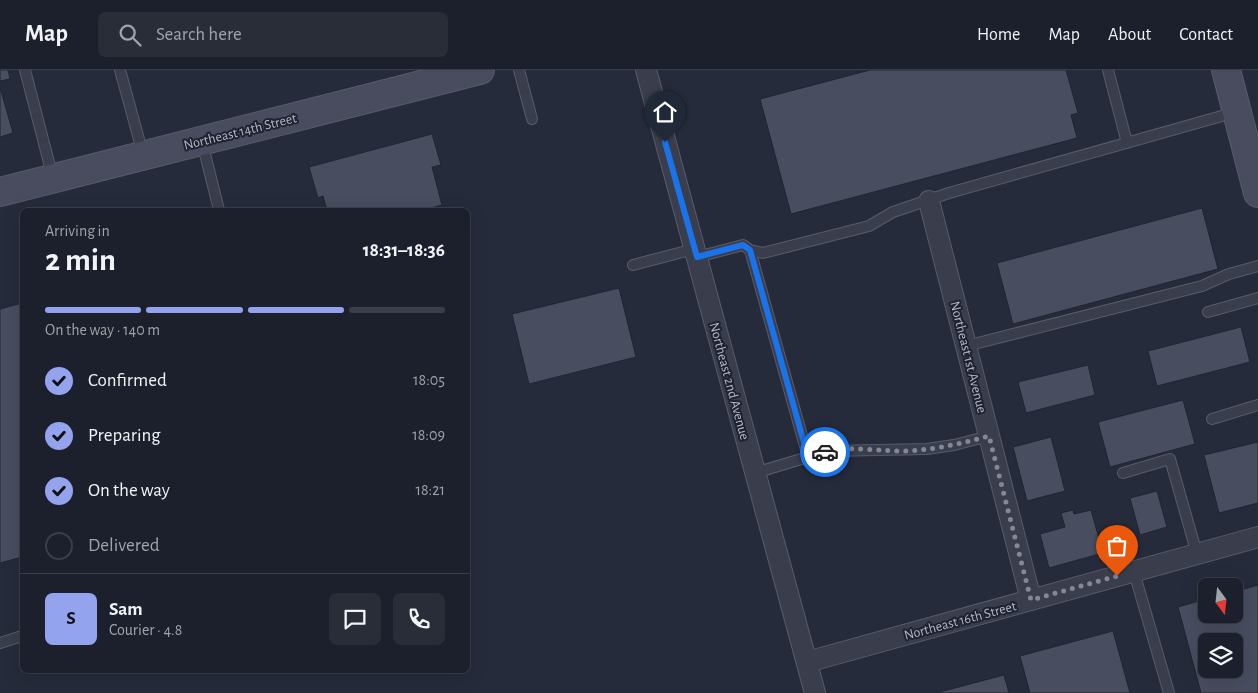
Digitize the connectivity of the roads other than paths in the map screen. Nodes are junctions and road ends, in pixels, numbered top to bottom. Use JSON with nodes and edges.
{"nodes":[{"id":1,"x":25,"y":70,"type":"edge"},
{"id":2,"x":120,"y":70,"type":"edge"},
{"id":3,"x":480,"y":70,"type":"edge"},
{"id":4,"x":519,"y":70,"type":"edge"},
{"id":5,"x":646,"y":70,"type":"edge"},
{"id":6,"x":1108,"y":70,"type":"edge"},
{"id":7,"x":1226,"y":70,"type":"edge"},
{"id":8,"x":448,"y":74,"type":"edge"},
{"id":9,"x":1237,"y":112,"type":"junction"},
{"id":10,"x":532,"y":119,"type":"dead end"},
{"id":11,"x":202,"y":141,"type":"junction"},
{"id":12,"x":1127,"y":143,"type":"junction"},
{"id":13,"x":144,"y":155,"type":"junction"},
{"id":14,"x":53,"y":179,"type":"junction"},
{"id":15,"x":0,"y":192,"type":"edge"},
{"id":16,"x":1258,"y":193,"type":"edge"},
{"id":17,"x":929,"y":201,"type":"junction"},
{"id":18,"x":219,"y":208,"type":"edge"},
{"id":19,"x":750,"y":250,"type":"junction"},
{"id":20,"x":696,"y":253,"type":"junction"},
{"id":21,"x":633,"y":264,"type":"dead end"},
{"id":22,"x":1258,"y":266,"type":"edge"},
{"id":23,"x":1258,"y":298,"type":"edge"},
{"id":24,"x":1208,"y":312,"type":"dead end"},
{"id":25,"x":966,"y":346,"type":"junction"},
{"id":26,"x":1258,"y":405,"type":"edge"},
{"id":27,"x":1212,"y":419,"type":"dead end"},
{"id":28,"x":989,"y":436,"type":"junction"},
{"id":29,"x":808,"y":457,"type":"junction"},
{"id":30,"x":1123,"y":472,"type":"dead end"},
{"id":31,"x":755,"y":473,"type":"junction"},
{"id":32,"x":1258,"y":537,"type":"edge"},
{"id":33,"x":1197,"y":554,"type":"junction"},
{"id":34,"x":1134,"y":572,"type":"junction"},
{"id":35,"x":1031,"y":600,"type":"junction"},
{"id":36,"x":20,"y":637,"type":"edge"},
{"id":37,"x":0,"y":642,"type":"edge"},
{"id":38,"x":807,"y":662,"type":"junction"},
{"id":39,"x":815,"y":693,"type":"edge"},
{"id":40,"x":1169,"y":693,"type":"edge"}],
"edges":[{"from":1,"to":14,"type":"lane"},
{"from":2,"to":13,"type":"lane"},
{"from":3,"to":8,"type":"street","name":"Northeast 14th Street"},
{"from":4,"to":10,"type":"lane"},
{"from":5,"to":20,"type":"street","name":"Northeast 2nd Avenue"},
{"from":6,"to":12,"type":"lane"},
{"from":7,"to":9,"type":"street"},
{"from":8,"to":11,"type":"street","name":"Northeast 14th Street"},
{"from":9,"to":12,"type":"lane"},
{"from":9,"to":16,"type":"street"},
{"from":11,"to":13,"type":"street","name":"Northeast 14th Street"},
{"from":11,"to":18,"type":"lane"},
{"from":12,"to":17,"type":"lane"},
{"from":13,"to":14,"type":"street","name":"Northeast 14th Street"},
{"from":14,"to":15,"type":"street","name":"Northeast 14th Street"},
{"from":17,"to":19,"type":"lane"},
{"from":17,"to":25,"type":"street","name":"Northeast 1st Avenue"},
{"from":19,"to":20,"type":"lane"},
{"from":19,"to":29,"type":"lane"},
{"from":20,"to":21,"type":"lane"},
{"from":20,"to":31,"type":"street","name":"Northeast 2nd Avenue"},
{"from":22,"to":25,"type":"lane"},
{"from":23,"to":24,"type":"lane"},
{"from":25,"to":28,"type":"street","name":"Northeast 1st Avenue"},
{"from":26,"to":27,"type":"lane"},
{"from":28,"to":29,"type":"lane"},
{"from":28,"to":35,"type":"street","name":"Northeast 1st Avenue"},
{"from":29,"to":31,"type":"lane"},
{"from":30,"to":33,"type":"lane"},
{"from":31,"to":38,"type":"street","name":"Northeast 2nd Avenue"},
{"from":32,"to":33,"type":"street","name":"Northeast 16th Street"},
{"from":33,"to":34,"type":"street","name":"Northeast 16th Street"},
{"from":34,"to":35,"type":"street","name":"Northeast 16th Street"},
{"from":34,"to":40,"type":"lane"},
{"from":35,"to":38,"type":"street","name":"Northeast 16th Street"},
{"from":36,"to":37,"type":"lane"},
{"from":38,"to":39,"type":"street","name":"Northeast 2nd Avenue"}]}
